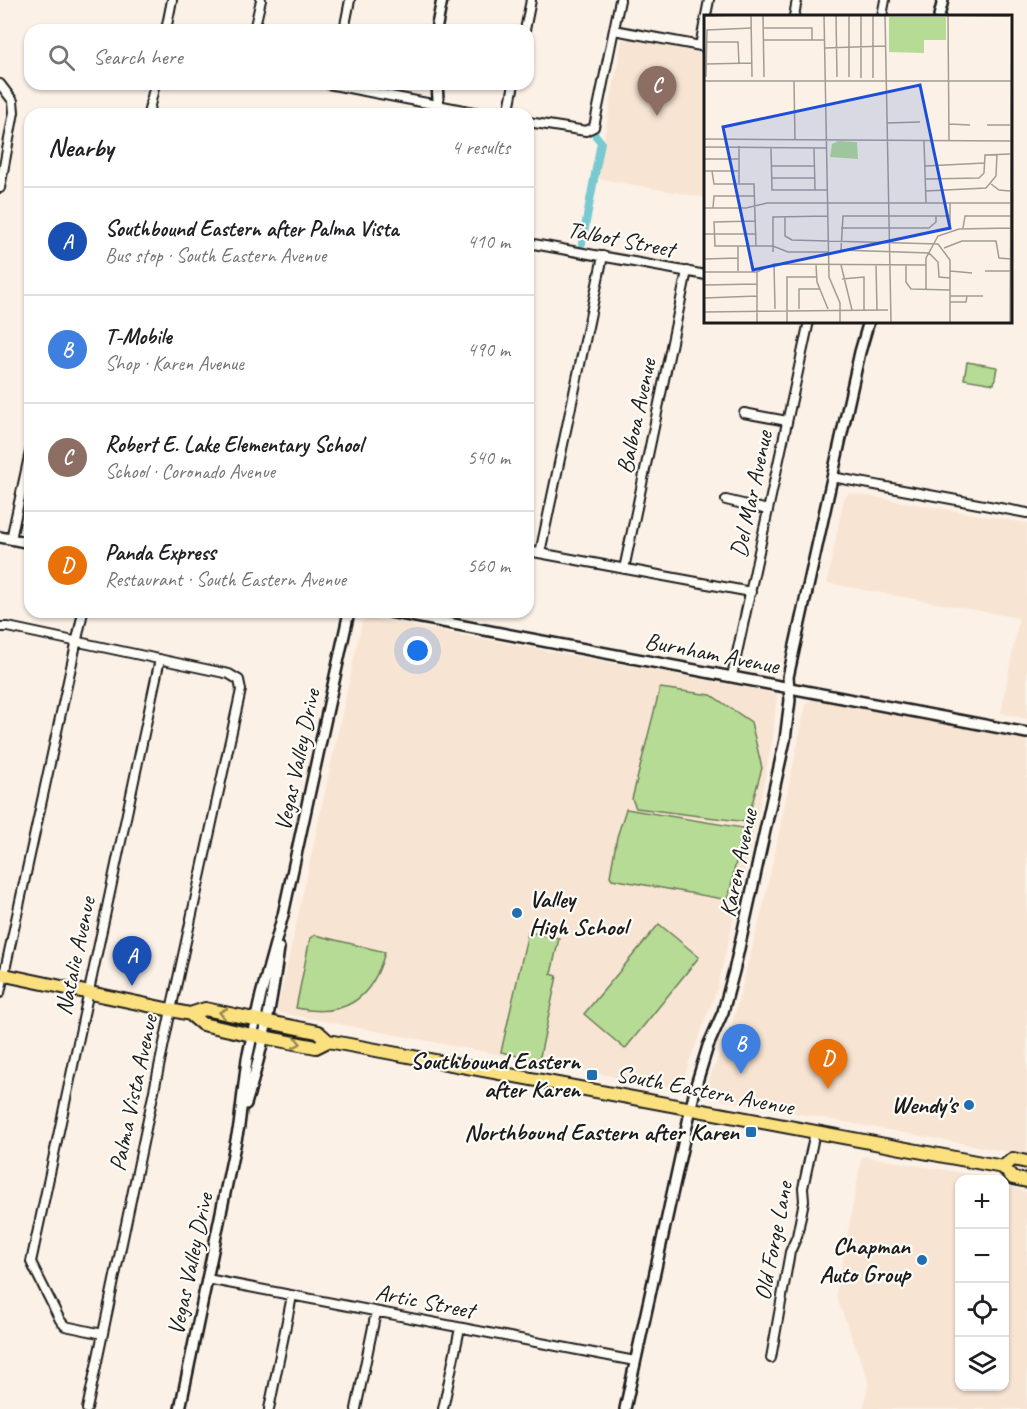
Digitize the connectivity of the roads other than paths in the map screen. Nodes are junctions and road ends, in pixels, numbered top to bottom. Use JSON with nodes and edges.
{"nodes":[{"id":1,"x":172,"y":0,"type":"edge"},
{"id":2,"x":261,"y":0,"type":"edge"},
{"id":3,"x":350,"y":0,"type":"edge"},
{"id":4,"x":442,"y":0,"type":"edge"},
{"id":5,"x":531,"y":0,"type":"edge"},
{"id":6,"x":620,"y":0,"type":"edge"},
{"id":7,"x":709,"y":0,"type":"edge"},
{"id":8,"x":797,"y":0,"type":"edge"},
{"id":9,"x":885,"y":0,"type":"edge"},
{"id":10,"x":943,"y":0,"type":"edge"},
{"id":11,"x":707,"y":15,"type":"edge"},
{"id":12,"x":794,"y":15,"type":"edge"},
{"id":13,"x":882,"y":15,"type":"edge"},
{"id":14,"x":939,"y":15,"type":"edge"},
{"id":15,"x":167,"y":24,"type":"edge"},
{"id":16,"x":255,"y":24,"type":"edge"},
{"id":17,"x":345,"y":24,"type":"edge"},
{"id":18,"x":437,"y":24,"type":"edge"},
{"id":19,"x":526,"y":24,"type":"edge"},
{"id":20,"x":615,"y":30,"type":"junction"},
{"id":21,"x":703,"y":46,"type":"edge"},
{"id":22,"x":0,"y":84,"type":"edge"},
{"id":23,"x":154,"y":90,"type":"edge"},
{"id":24,"x":358,"y":90,"type":"edge"},
{"id":25,"x":437,"y":90,"type":"edge"},
{"id":26,"x":513,"y":90,"type":"edge"},
{"id":27,"x":149,"y":108,"type":"edge"},
{"id":28,"x":435,"y":108,"type":"edge"},
{"id":29,"x":439,"y":108,"type":"edge"},
{"id":30,"x":509,"y":108,"type":"edge"},
{"id":31,"x":534,"y":123,"type":"edge"},
{"id":32,"x":0,"y":145,"type":"edge"},
{"id":33,"x":9,"y":147,"type":"junction"},
{"id":34,"x":0,"y":188,"type":"edge"},
{"id":35,"x":534,"y":244,"type":"edge"},
{"id":36,"x":603,"y":256,"type":"junction"},
{"id":37,"x":687,"y":271,"type":"junction"},
{"id":38,"x":704,"y":275,"type":"edge"},
{"id":39,"x":809,"y":322,"type":"edge"},
{"id":40,"x":869,"y":322,"type":"edge"},
{"id":41,"x":744,"y":413,"type":"dead end"},
{"id":42,"x":787,"y":421,"type":"junction"},
{"id":43,"x":832,"y":477,"type":"junction"},
{"id":44,"x":24,"y":479,"type":"edge"},
{"id":45,"x":726,"y":500,"type":"dead end"},
{"id":46,"x":768,"y":510,"type":"junction"},
{"id":47,"x":1027,"y":513,"type":"edge"},
{"id":48,"x":0,"y":537,"type":"edge"},
{"id":49,"x":11,"y":539,"type":"junction"},
{"id":50,"x":24,"y":542,"type":"edge"},
{"id":51,"x":534,"y":552,"type":"edge"},
{"id":52,"x":540,"y":553,"type":"junction"},
{"id":53,"x":624,"y":569,"type":"junction"},
{"id":54,"x":751,"y":592,"type":"junction"},
{"id":55,"x":82,"y":618,"type":"edge"},
{"id":56,"x":348,"y":618,"type":"edge"},
{"id":57,"x":444,"y":618,"type":"edge"},
{"id":58,"x":0,"y":627,"type":"edge"},
{"id":59,"x":76,"y":641,"type":"junction"},
{"id":60,"x":160,"y":659,"type":"junction"},
{"id":61,"x":732,"y":676,"type":"junction"},
{"id":62,"x":789,"y":689,"type":"junction"},
{"id":63,"x":1027,"y":733,"type":"edge"},
{"id":64,"x":2,"y":975,"type":"edge"},
{"id":65,"x":0,"y":993,"type":"edge"},
{"id":66,"x":87,"y":993,"type":"junction"},
{"id":67,"x":171,"y":1010,"type":"junction"},
{"id":68,"x":190,"y":1014,"type":"junction"},
{"id":69,"x":262,"y":1021,"type":"junction"},
{"id":70,"x":258,"y":1036,"type":"junction"},
{"id":71,"x":328,"y":1041,"type":"junction"},
{"id":72,"x":691,"y":1108,"type":"junction"},
{"id":73,"x":814,"y":1132,"type":"junction"},
{"id":74,"x":1027,"y":1162,"type":"edge"},
{"id":75,"x":1003,"y":1167,"type":"junction"},
{"id":76,"x":1027,"y":1180,"type":"edge"},
{"id":77,"x":207,"y":1279,"type":"junction"},
{"id":78,"x":292,"y":1296,"type":"junction"},
{"id":79,"x":376,"y":1312,"type":"junction"},
{"id":80,"x":460,"y":1328,"type":"junction"},
{"id":81,"x":103,"y":1334,"type":"junction"},
{"id":82,"x":771,"y":1358,"type":"dead end"},
{"id":83,"x":635,"y":1361,"type":"junction"},
{"id":84,"x":87,"y":1409,"type":"edge"},
{"id":85,"x":180,"y":1409,"type":"edge"},
{"id":86,"x":269,"y":1409,"type":"edge"},
{"id":87,"x":356,"y":1409,"type":"edge"},
{"id":88,"x":443,"y":1409,"type":"edge"},
{"id":89,"x":625,"y":1409,"type":"edge"}],
"edges":[{"from":1,"to":15,"type":"street"},
{"from":2,"to":16,"type":"street"},
{"from":3,"to":17,"type":"street"},
{"from":4,"to":18,"type":"street"},
{"from":5,"to":19,"type":"street"},
{"from":6,"to":20,"type":"street"},
{"from":7,"to":11,"type":"street"},
{"from":8,"to":12,"type":"street"},
{"from":9,"to":13,"type":"street"},
{"from":10,"to":14,"type":"street"},
{"from":20,"to":21,"type":"street"},
{"from":20,"to":31,"type":"street"},
{"from":22,"to":33,"type":"street"},
{"from":23,"to":27,"type":"street"},
{"from":24,"to":28,"type":"street"},
{"from":25,"to":29,"type":"street"},
{"from":26,"to":30,"type":"street"},
{"from":32,"to":33,"type":"street"},
{"from":33,"to":34,"type":"street"},
{"from":35,"to":36,"type":"street","name":"Talbot Street"},
{"from":36,"to":37,"type":"street","name":"Talbot Street"},
{"from":36,"to":52,"type":"street"},
{"from":37,"to":38,"type":"street","name":"Talbot Street"},
{"from":37,"to":53,"type":"street","name":"Balboa Avenue"},
{"from":39,"to":42,"type":"street","name":"Del Mar Avenue"},
{"from":40,"to":43,"type":"street","name":"Karen Avenue"},
{"from":41,"to":42,"type":"street"},
{"from":42,"to":46,"type":"street","name":"Del Mar Avenue"},
{"from":43,"to":47,"type":"street"},
{"from":43,"to":62,"type":"street","name":"Karen Avenue"},
{"from":44,"to":49,"type":"street"},
{"from":45,"to":46,"type":"street"},
{"from":46,"to":54,"type":"street","name":"Del Mar Avenue"},
{"from":48,"to":49,"type":"street"},
{"from":49,"to":50,"type":"street"},
{"from":51,"to":52,"type":"street"},
{"from":52,"to":53,"type":"street"},
{"from":53,"to":54,"type":"street"},
{"from":54,"to":61,"type":"street","name":"Del Mar Avenue"},
{"from":55,"to":59,"type":"street"},
{"from":56,"to":69,"type":"street","name":"Vegas Valley Drive"},
{"from":57,"to":61,"type":"street","name":"Burnham Avenue"},
{"from":58,"to":59,"type":"street"},
{"from":59,"to":60,"type":"street"},
{"from":59,"to":64,"type":"street"},
{"from":60,"to":66,"type":"street","name":"Natalie Avenue"},
{"from":60,"to":67,"type":"street","name":"Palma Vista Avenue"},
{"from":61,"to":62,"type":"street","name":"Burnham Avenue"},
{"from":62,"to":63,"type":"street","name":"Burnham Avenue"},
{"from":62,"to":72,"type":"street","name":"Karen Avenue"},
{"from":64,"to":65,"type":"street"},
{"from":64,"to":66,"type":"main road","name":"South Eastern Avenue"},
{"from":66,"to":67,"type":"main road","name":"South Eastern Avenue"},
{"from":66,"to":81,"type":"street","name":"Natalie Avenue"},
{"from":67,"to":68,"type":"main road","name":"South Eastern Avenue"},
{"from":67,"to":81,"type":"street","name":"Palma Vista Avenue"},
{"from":69,"to":68,"type":"main road","name":"South Eastern Avenue","one_way":true},
{"from":68,"to":70,"type":"main road","name":"South Eastern Avenue"},
{"from":69,"to":70,"type":"street","name":"Vegas Valley Drive"},
{"from":69,"to":71,"type":"main road","name":"South Eastern Avenue"},
{"from":70,"to":71,"type":"main road","name":"South Eastern Avenue","one_way":true},
{"from":70,"to":77,"type":"street","name":"Vegas Valley Drive"},
{"from":71,"to":72,"type":"main road","name":"South Eastern Avenue"},
{"from":72,"to":73,"type":"main road","name":"South Eastern Avenue"},
{"from":72,"to":83,"type":"street","name":"Karen Avenue"},
{"from":73,"to":75,"type":"main road","name":"South Eastern Avenue"},
{"from":73,"to":82,"type":"street","name":"Old Forge Lane"},
{"from":74,"to":75,"type":"main road","name":"South Eastern Avenue"},
{"from":75,"to":76,"type":"main road","name":"South Eastern Avenue"},
{"from":77,"to":78,"type":"street","name":"Artic Street"},
{"from":77,"to":85,"type":"street","name":"Vegas Valley Drive"},
{"from":78,"to":79,"type":"street","name":"Artic Street"},
{"from":78,"to":86,"type":"street"},
{"from":79,"to":80,"type":"street","name":"Artic Street"},
{"from":79,"to":87,"type":"street"},
{"from":80,"to":83,"type":"street","name":"Artic Street"},
{"from":80,"to":88,"type":"street"},
{"from":81,"to":84,"type":"street","name":"Palma Vista Avenue"},
{"from":83,"to":89,"type":"street","name":"Karen Avenue"}]}
